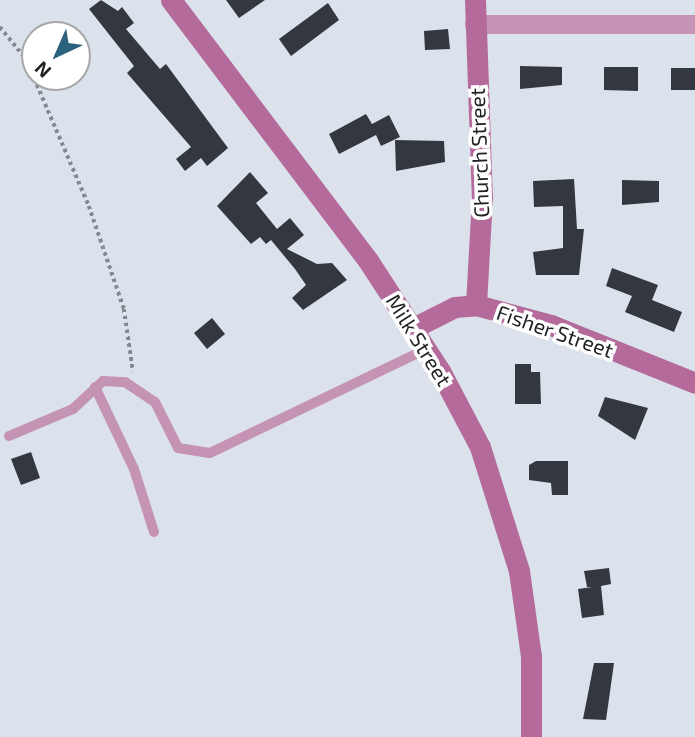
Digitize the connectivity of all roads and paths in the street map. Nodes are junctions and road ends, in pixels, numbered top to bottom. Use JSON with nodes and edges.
{"nodes":[{"id":1,"x":172,"y":0,"type":"edge"},
{"id":2,"x":474,"y":0,"type":"edge"},
{"id":3,"x":474,"y":24,"type":"junction"},
{"id":4,"x":695,"y":24,"type":"edge"},
{"id":5,"x":0,"y":27,"type":"edge"},
{"id":6,"x":476,"y":305,"type":"junction"},
{"id":7,"x":413,"y":328,"type":"junction"},
{"id":8,"x":426,"y":349,"type":"junction"},
{"id":9,"x":695,"y":383,"type":"edge"},
{"id":10,"x":135,"y":386,"type":"junction"},
{"id":11,"x":95,"y":387,"type":"junction"},
{"id":12,"x":9,"y":436,"type":"dead end"},
{"id":13,"x":154,"y":532,"type":"dead end"},
{"id":14,"x":531,"y":737,"type":"edge"}],
"edges":[{"from":1,"to":7,"type":"main road","name":"Milk Street"},
{"from":2,"to":3,"type":"main road","name":"Church Street"},
{"from":3,"to":4,"type":"street"},
{"from":3,"to":6,"type":"main road","name":"Church Street"},
{"from":5,"to":10,"type":"path"},
{"from":6,"to":7,"type":"main road","name":"Fisher Street"},
{"from":6,"to":9,"type":"main road","name":"Fisher Street"},
{"from":7,"to":8,"type":"main road","name":"Milk Street"},
{"from":8,"to":10,"type":"lane"},
{"from":8,"to":14,"type":"main road","name":"Milk Street"},
{"from":10,"to":11,"type":"lane"},
{"from":11,"to":12,"type":"lane"},
{"from":11,"to":13,"type":"lane"}]}
